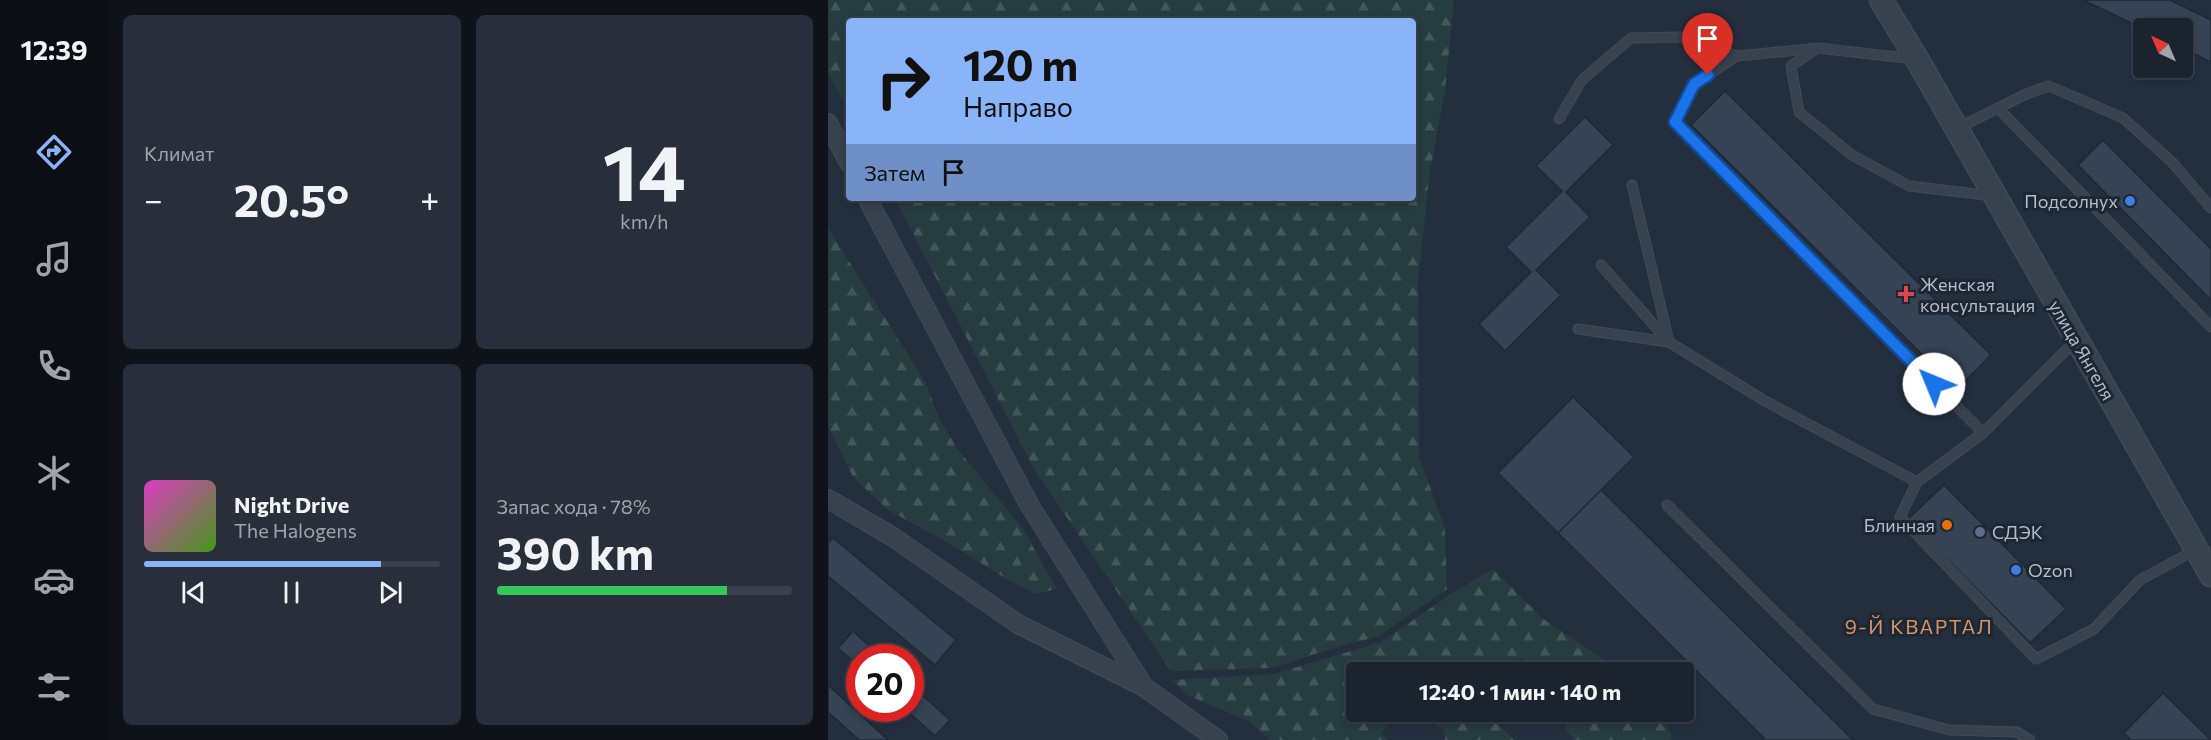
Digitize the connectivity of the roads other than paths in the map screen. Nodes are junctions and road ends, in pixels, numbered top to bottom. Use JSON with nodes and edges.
{"nodes":[{"id":1,"x":1881,"y":0,"type":"edge"},
{"id":2,"x":1818,"y":48,"type":"junction"},
{"id":3,"x":1737,"y":56,"type":"junction"},
{"id":4,"x":1917,"y":59,"type":"junction"},
{"id":5,"x":1998,"y":108,"type":"junction"},
{"id":6,"x":1559,"y":119,"type":"dead end"},
{"id":7,"x":828,"y":123,"type":"edge"},
{"id":8,"x":1956,"y":129,"type":"junction"},
{"id":9,"x":846,"y":157,"type":"edge"},
{"id":10,"x":1632,"y":185,"type":"dead end"},
{"id":11,"x":1994,"y":196,"type":"junction"},
{"id":12,"x":869,"y":201,"type":"edge"},
{"id":13,"x":2211,"y":208,"type":"edge"},
{"id":14,"x":1601,"y":265,"type":"dead end"},
{"id":15,"x":2211,"y":327,"type":"edge"},
{"id":16,"x":1578,"y":329,"type":"dead end"},
{"id":17,"x":2076,"y":340,"type":"junction"},
{"id":18,"x":1669,"y":342,"type":"junction"},
{"id":19,"x":1983,"y":433,"type":"junction"},
{"id":20,"x":1917,"y":482,"type":"junction"},
{"id":21,"x":828,"y":499,"type":"edge"},
{"id":22,"x":1667,"y":505,"type":"dead end"},
{"id":23,"x":2197,"y":549,"type":"junction"},
{"id":24,"x":2211,"y":575,"type":"edge"},
{"id":25,"x":1144,"y":687,"type":"junction"},
{"id":26,"x":1218,"y":740,"type":"edge"},
{"id":27,"x":2030,"y":740,"type":"edge"}],
"edges":[{"from":1,"to":4,"type":"street","name":"улица Янгеля"},
{"from":2,"to":3,"type":"lane"},
{"from":2,"to":4,"type":"lane"},
{"from":2,"to":11,"type":"lane"},
{"from":3,"to":6,"type":"lane"},
{"from":3,"to":19,"type":"lane"},
{"from":4,"to":8,"type":"street","name":"улица Янгеля"},
{"from":5,"to":8,"type":"lane"},
{"from":5,"to":13,"type":"lane"},
{"from":5,"to":15,"type":"lane"},
{"from":7,"to":9,"type":"street"},
{"from":8,"to":11,"type":"street","name":"улица Янгеля"},
{"from":10,"to":18,"type":"lane"},
{"from":11,"to":17,"type":"street","name":"улица Янгеля"},
{"from":12,"to":25,"type":"street"},
{"from":14,"to":18,"type":"lane"},
{"from":16,"to":18,"type":"lane"},
{"from":17,"to":19,"type":"lane"},
{"from":17,"to":23,"type":"street","name":"улица Янгеля"},
{"from":18,"to":20,"type":"lane"},
{"from":19,"to":20,"type":"lane"},
{"from":20,"to":23,"type":"lane"},
{"from":21,"to":25,"type":"street"},
{"from":22,"to":27,"type":"lane"},
{"from":23,"to":24,"type":"street","name":"улица Янгеля"},
{"from":25,"to":26,"type":"street"}]}
